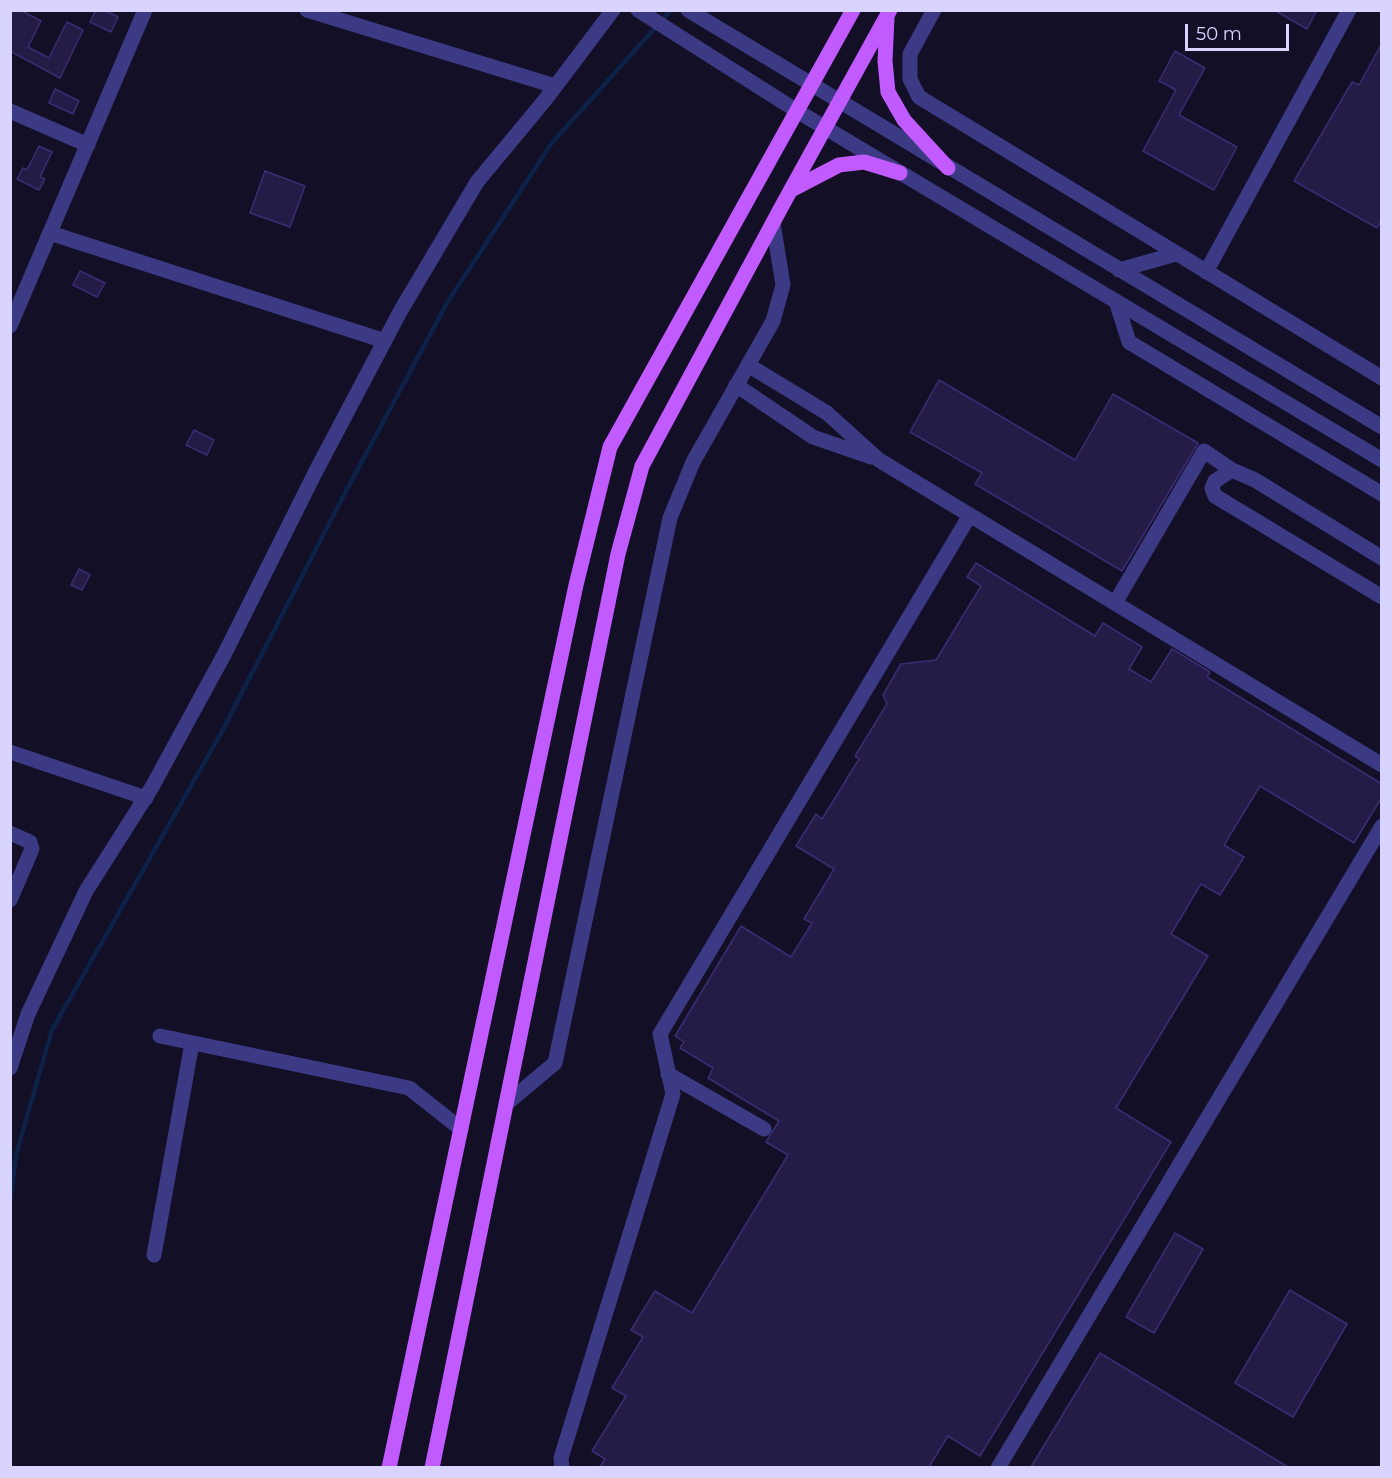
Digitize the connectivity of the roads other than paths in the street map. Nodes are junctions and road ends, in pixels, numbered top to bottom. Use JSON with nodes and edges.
{"nodes":[{"id":1,"x":145,"y":10,"type":"edge"},
{"id":2,"x":307,"y":10,"type":"edge"},
{"id":3,"x":613,"y":10,"type":"edge"},
{"id":4,"x":638,"y":10,"type":"edge"},
{"id":5,"x":688,"y":10,"type":"edge"},
{"id":6,"x":853,"y":10,"type":"edge"},
{"id":7,"x":934,"y":10,"type":"edge"},
{"id":8,"x":1349,"y":10,"type":"edge"},
{"id":9,"x":889,"y":13,"type":"edge"},
{"id":10,"x":555,"y":86,"type":"junction"},
{"id":11,"x":811,"y":86,"type":"junction"},
{"id":12,"x":839,"y":103,"type":"junction"},
{"id":13,"x":10,"y":111,"type":"edge"},
{"id":14,"x":797,"y":111,"type":"junction"},
{"id":15,"x":825,"y":128,"type":"junction"},
{"id":16,"x":87,"y":145,"type":"junction"},
{"id":17,"x":948,"y":168,"type":"junction"},
{"id":18,"x":900,"y":173,"type":"junction"},
{"id":19,"x":791,"y":190,"type":"junction"},
{"id":20,"x":773,"y":223,"type":"junction"},
{"id":21,"x":50,"y":233,"type":"junction"},
{"id":22,"x":1176,"y":254,"type":"junction"},
{"id":23,"x":1119,"y":270,"type":"junction"},
{"id":24,"x":1206,"y":272,"type":"junction"},
{"id":25,"x":1116,"y":302,"type":"junction"},
{"id":26,"x":10,"y":326,"type":"edge"},
{"id":27,"x":385,"y":341,"type":"junction"},
{"id":28,"x":748,"y":365,"type":"junction"},
{"id":29,"x":1382,"y":378,"type":"edge"},
{"id":30,"x":736,"y":385,"type":"junction"},
{"id":31,"x":1382,"y":427,"type":"edge"},
{"id":32,"x":879,"y":460,"type":"junction"},
{"id":33,"x":1382,"y":460,"type":"edge"},
{"id":34,"x":1232,"y":470,"type":"junction"},
{"id":35,"x":1382,"y":494,"type":"edge"},
{"id":36,"x":970,"y":514,"type":"junction"},
{"id":37,"x":1382,"y":558,"type":"edge"},
{"id":38,"x":1382,"y":597,"type":"edge"},
{"id":39,"x":1115,"y":603,"type":"junction"},
{"id":40,"x":10,"y":752,"type":"edge"},
{"id":41,"x":1382,"y":765,"type":"edge"},
{"id":42,"x":146,"y":798,"type":"junction"},
{"id":43,"x":1382,"y":826,"type":"edge"},
{"id":44,"x":10,"y":833,"type":"edge"},
{"id":45,"x":10,"y":900,"type":"edge"},
{"id":46,"x":17,"y":1024,"type":"edge"},
{"id":47,"x":159,"y":1036,"type":"dead end"},
{"id":48,"x":192,"y":1043,"type":"junction"},
{"id":49,"x":10,"y":1068,"type":"edge"},
{"id":50,"x":668,"y":1074,"type":"junction"},
{"id":51,"x":506,"y":1104,"type":"junction"},
{"id":52,"x":461,"y":1129,"type":"junction"},
{"id":53,"x":765,"y":1129,"type":"dead end"},
{"id":54,"x":154,"y":1255,"type":"dead end"},
{"id":55,"x":389,"y":1467,"type":"edge"},
{"id":56,"x":432,"y":1467,"type":"edge"},
{"id":57,"x":562,"y":1467,"type":"edge"},
{"id":58,"x":998,"y":1467,"type":"edge"}],
"edges":[{"from":1,"to":16,"type":"street"},
{"from":2,"to":10,"type":"street"},
{"from":3,"to":10,"type":"street"},
{"from":4,"to":14,"type":"street"},
{"from":5,"to":11,"type":"street"},
{"from":6,"to":11,"type":"main road"},
{"from":7,"to":22,"type":"street"},
{"from":8,"to":24,"type":"street"},
{"from":9,"to":12,"type":"main road"},
{"from":9,"to":17,"type":"main road"},
{"from":10,"to":27,"type":"street"},
{"from":11,"to":12,"type":"street"},
{"from":11,"to":14,"type":"main road"},
{"from":12,"to":15,"type":"main road"},
{"from":12,"to":17,"type":"street"},
{"from":13,"to":16,"type":"street"},
{"from":14,"to":15,"type":"street"},
{"from":14,"to":52,"type":"main road"},
{"from":15,"to":18,"type":"street"},
{"from":15,"to":19,"type":"main road"},
{"from":16,"to":21,"type":"street"},
{"from":17,"to":23,"type":"street"},
{"from":18,"to":19,"type":"main road"},
{"from":18,"to":25,"type":"street"},
{"from":19,"to":20,"type":"main road"},
{"from":20,"to":28,"type":"street"},
{"from":20,"to":51,"type":"main road"},
{"from":21,"to":26,"type":"street"},
{"from":21,"to":27,"type":"street"},
{"from":22,"to":23,"type":"street"},
{"from":22,"to":24,"type":"street"},
{"from":23,"to":31,"type":"street"},
{"from":24,"to":29,"type":"street"},
{"from":25,"to":33,"type":"street"},
{"from":25,"to":35,"type":"street"},
{"from":27,"to":42,"type":"street"},
{"from":28,"to":30,"type":"street"},
{"from":28,"to":32,"type":"street"},
{"from":30,"to":32,"type":"street"},
{"from":30,"to":51,"type":"street"},
{"from":32,"to":36,"type":"street"},
{"from":34,"to":37,"type":"street"},
{"from":34,"to":38,"type":"street"},
{"from":34,"to":39,"type":"street"},
{"from":36,"to":39,"type":"street"},
{"from":36,"to":50,"type":"street"},
{"from":39,"to":41,"type":"street"},
{"from":40,"to":42,"type":"street"},
{"from":42,"to":46,"type":"street"},
{"from":43,"to":58,"type":"street"},
{"from":44,"to":45,"type":"street"},
{"from":46,"to":49,"type":"street"},
{"from":47,"to":48,"type":"street"},
{"from":48,"to":52,"type":"street"},
{"from":48,"to":54,"type":"street"},
{"from":50,"to":53,"type":"street"},
{"from":50,"to":57,"type":"street"},
{"from":51,"to":56,"type":"main road"},
{"from":52,"to":55,"type":"main road"}]}
